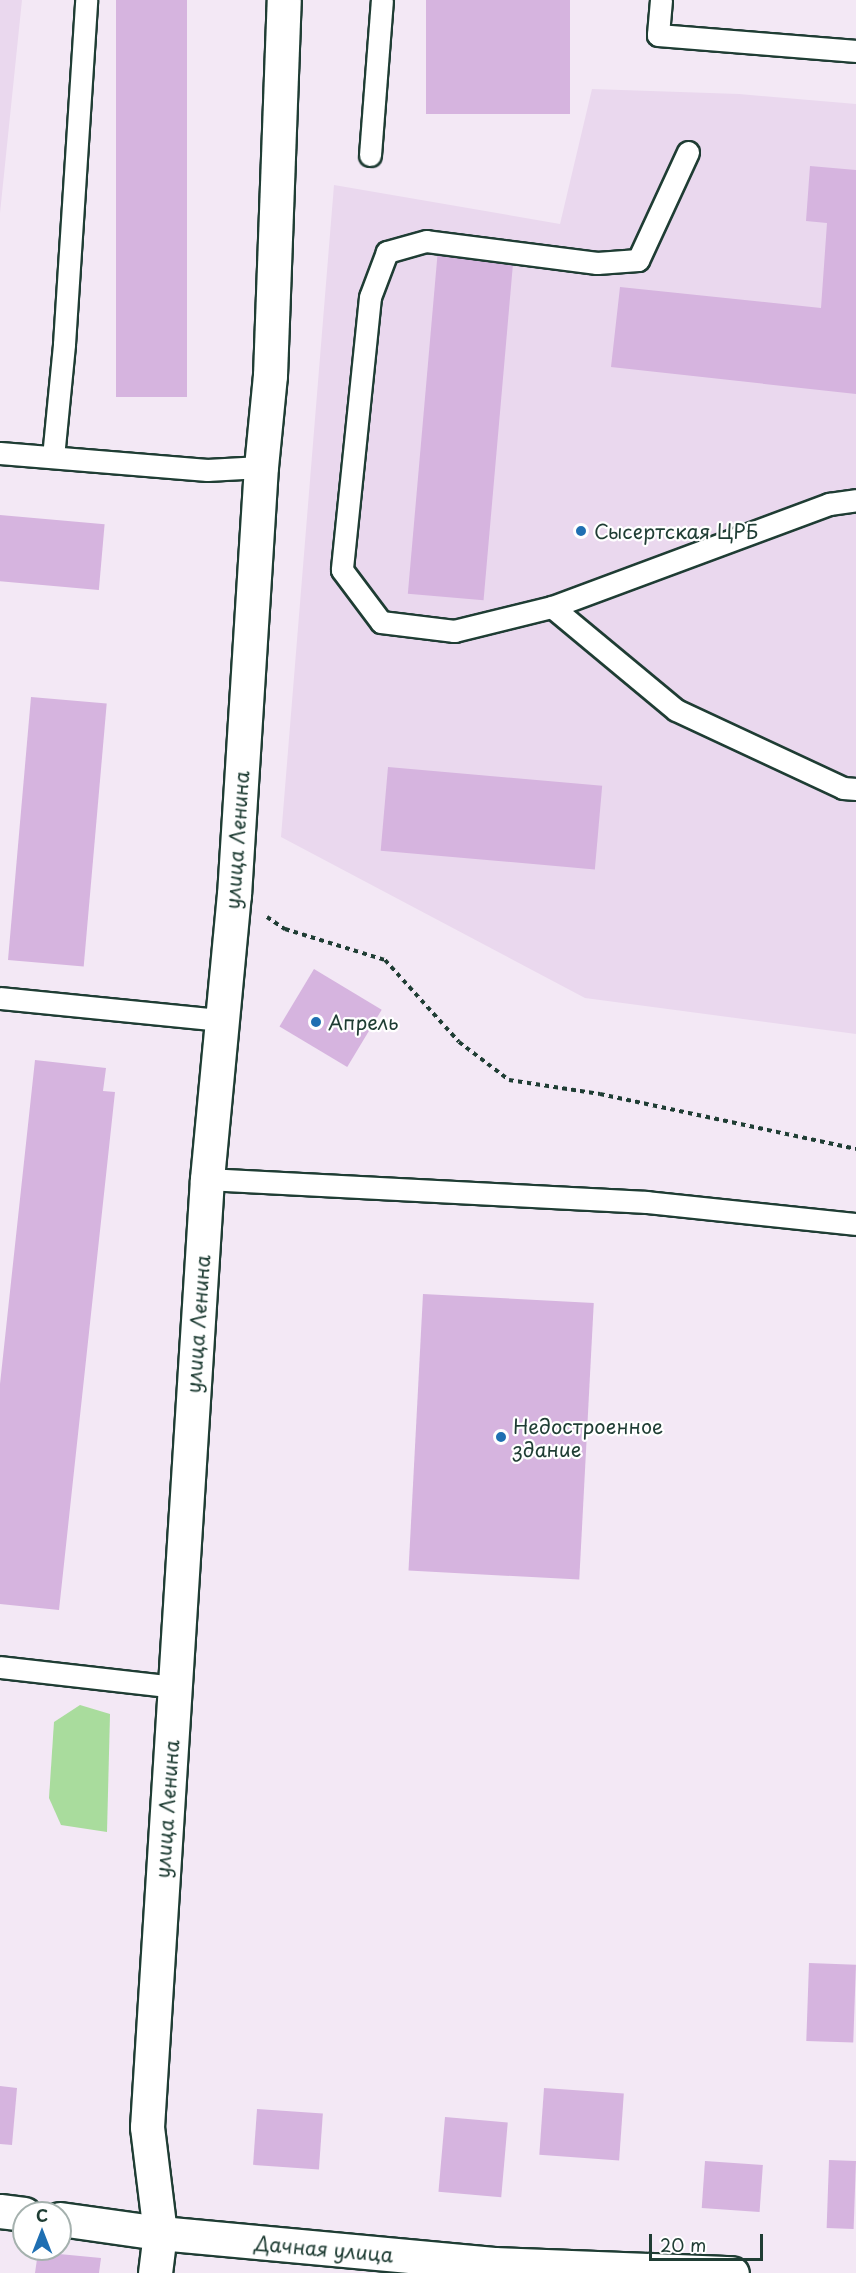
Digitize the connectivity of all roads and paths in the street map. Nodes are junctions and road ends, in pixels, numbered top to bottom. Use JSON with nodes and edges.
{"nodes":[{"id":1,"x":86,"y":0,"type":"edge"},
{"id":2,"x":284,"y":0,"type":"edge"},
{"id":3,"x":382,"y":0,"type":"edge"},
{"id":4,"x":661,"y":0,"type":"edge"},
{"id":5,"x":856,"y":51,"type":"edge"},
{"id":6,"x":688,"y":152,"type":"dead end"},
{"id":7,"x":370,"y":155,"type":"dead end"},
{"id":8,"x":0,"y":453,"type":"edge"},
{"id":9,"x":52,"y":457,"type":"junction"},
{"id":10,"x":261,"y":467,"type":"junction"},
{"id":11,"x":856,"y":500,"type":"edge"},
{"id":12,"x":552,"y":607,"type":"junction"},
{"id":13,"x":856,"y":789,"type":"edge"},
{"id":14,"x":234,"y":896,"type":"junction"},
{"id":15,"x":0,"y":998,"type":"edge"},
{"id":16,"x":221,"y":1020,"type":"junction"},
{"id":17,"x":856,"y":1149,"type":"edge"},
{"id":18,"x":207,"y":1179,"type":"junction"},
{"id":19,"x":856,"y":1224,"type":"edge"},
{"id":20,"x":0,"y":1667,"type":"edge"},
{"id":21,"x":175,"y":1687,"type":"junction"},
{"id":22,"x":72,"y":2221,"type":"edge"},
{"id":23,"x":160,"y":2234,"type":"junction"},
{"id":24,"x":494,"y":2269,"type":"edge"},
{"id":25,"x":155,"y":2273,"type":"edge"},
{"id":26,"x":732,"y":2273,"type":"edge"}],
"edges":[{"from":1,"to":9,"type":"lane"},
{"from":2,"to":10,"type":"street","name":"улица Ленина"},
{"from":3,"to":7,"type":"lane"},
{"from":4,"to":5,"type":"lane"},
{"from":6,"to":12,"type":"lane"},
{"from":8,"to":9,"type":"lane"},
{"from":9,"to":10,"type":"lane"},
{"from":10,"to":14,"type":"street","name":"улица Ленина"},
{"from":11,"to":12,"type":"lane"},
{"from":12,"to":13,"type":"lane"},
{"from":14,"to":16,"type":"street","name":"улица Ленина"},
{"from":14,"to":17,"type":"path"},
{"from":15,"to":16,"type":"lane"},
{"from":16,"to":18,"type":"street","name":"улица Ленина"},
{"from":18,"to":19,"type":"lane"},
{"from":18,"to":21,"type":"street","name":"улица Ленина"},
{"from":20,"to":21,"type":"lane"},
{"from":21,"to":23,"type":"street","name":"улица Ленина"},
{"from":22,"to":23,"type":"street","name":"Дачная улица"},
{"from":23,"to":24,"type":"street","name":"Дачная улица"},
{"from":23,"to":25,"type":"street","name":"улица Ленина"},
{"from":24,"to":26,"type":"street","name":"Дачная улица"}]}
